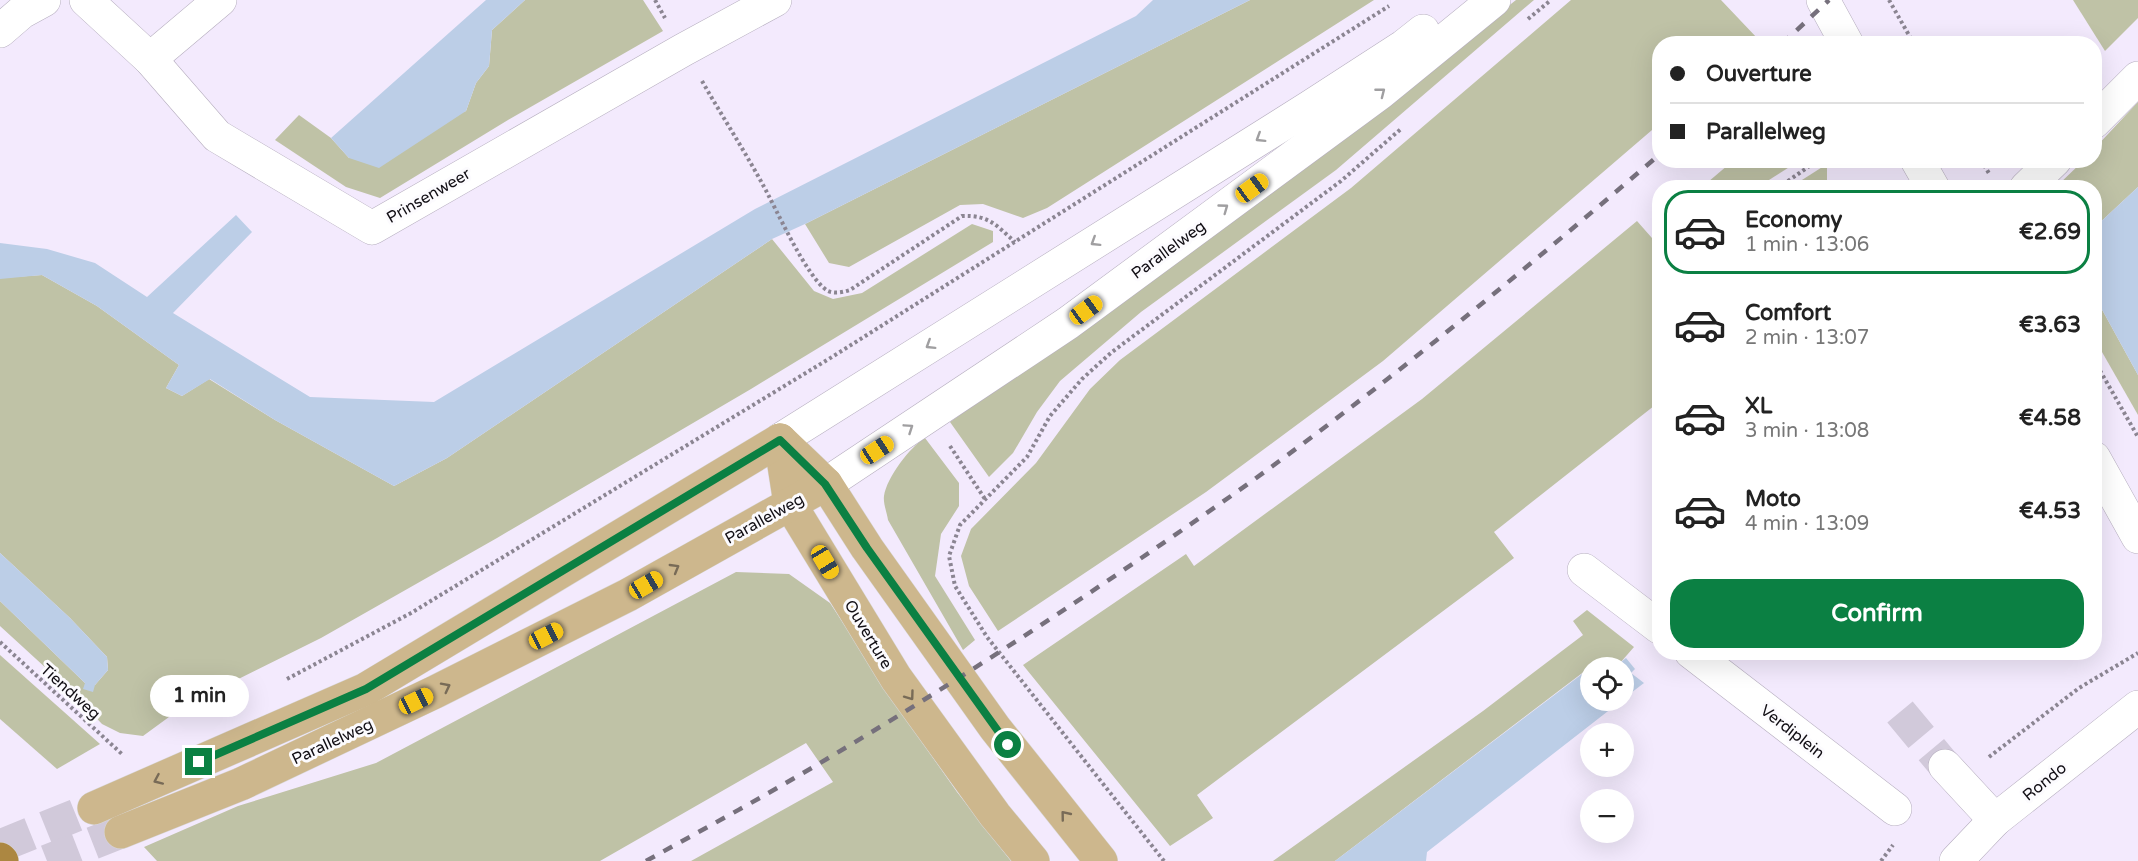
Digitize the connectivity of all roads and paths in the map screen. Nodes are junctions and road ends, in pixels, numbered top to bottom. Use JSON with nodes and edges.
{"nodes":[{"id":1,"x":44,"y":0,"type":"edge"},
{"id":2,"x":86,"y":0,"type":"edge"},
{"id":3,"x":220,"y":0,"type":"edge"},
{"id":4,"x":775,"y":0,"type":"edge"},
{"id":5,"x":1399,"y":0,"type":"edge"},
{"id":6,"x":1462,"y":0,"type":"edge"},
{"id":7,"x":1494,"y":0,"type":"edge"},
{"id":8,"x":1551,"y":0,"type":"edge"},
{"id":9,"x":1823,"y":0,"type":"edge"},
{"id":10,"x":1889,"y":0,"type":"edge"},
{"id":11,"x":1525,"y":22,"type":"dead end"},
{"id":12,"x":0,"y":31,"type":"edge"},
{"id":13,"x":1843,"y":36,"type":"edge"},
{"id":14,"x":1909,"y":36,"type":"edge"},
{"id":15,"x":682,"y":50,"type":"junction"},
{"id":16,"x":150,"y":59,"type":"junction"},
{"id":17,"x":2138,"y":78,"type":"edge"},
{"id":18,"x":2102,"y":114,"type":"edge"},
{"id":19,"x":1406,"y":124,"type":"dead end"},
{"id":20,"x":1807,"y":168,"type":"edge"},
{"id":21,"x":2047,"y":168,"type":"edge"},
{"id":22,"x":1789,"y":180,"type":"edge"},
{"id":23,"x":2034,"y":180,"type":"edge"},
{"id":24,"x":1015,"y":242,"type":"junction"},
{"id":25,"x":2102,"y":374,"type":"edge"},
{"id":26,"x":2138,"y":437,"type":"edge"},
{"id":27,"x":780,"y":440,"type":"junction"},
{"id":28,"x":2102,"y":472,"type":"edge"},
{"id":29,"x":825,"y":484,"type":"junction"},
{"id":30,"x":790,"y":504,"type":"junction"},
{"id":31,"x":2138,"y":537,"type":"edge"},
{"id":32,"x":1584,"y":570,"type":"dead end"},
{"id":33,"x":1652,"y":622,"type":"edge"},
{"id":34,"x":0,"y":642,"type":"edge"},
{"id":35,"x":2138,"y":653,"type":"edge"},
{"id":36,"x":1701,"y":660,"type":"edge"},
{"id":37,"x":285,"y":680,"type":"dead end"},
{"id":38,"x":2138,"y":707,"type":"edge"},
{"id":39,"x":126,"y":757,"type":"dead end"},
{"id":40,"x":1952,"y":773,"type":"joint"},
{"id":41,"x":94,"y":808,"type":"tunnel mouth"},
{"id":42,"x":1995,"y":820,"type":"junction"},
{"id":43,"x":1897,"y":823,"type":"joint"},
{"id":44,"x":121,"y":832,"type":"tunnel mouth"},
{"id":45,"x":1033,"y":861,"type":"edge"},
{"id":46,"x":1101,"y":861,"type":"edge"},
{"id":47,"x":1164,"y":861,"type":"edge"},
{"id":48,"x":1881,"y":861,"type":"edge"},
{"id":49,"x":1956,"y":861,"type":"edge"}],
"edges":[{"from":1,"to":12,"type":"street"},
{"from":2,"to":16,"type":"street","name":"Prinsenweer"},
{"from":3,"to":16,"type":"street"},
{"from":4,"to":15,"type":"street","name":"Prinsenweer"},
{"from":5,"to":24,"type":"path"},
{"from":6,"to":27,"type":"street","name":"Parallelweg","one_way":true},
{"from":29,"to":7,"type":"street","name":"Parallelweg","one_way":true},
{"from":8,"to":11,"type":"path"},
{"from":9,"to":13,"type":"street"},
{"from":10,"to":14,"type":"path"},
{"from":15,"to":16,"type":"street","name":"Prinsenweer"},
{"from":15,"to":24,"type":"path"},
{"from":17,"to":18,"type":"street"},
{"from":19,"to":47,"type":"path"},
{"from":20,"to":22,"type":"path"},
{"from":21,"to":23,"type":"street"},
{"from":24,"to":37,"type":"path"},
{"from":25,"to":26,"type":"path"},
{"from":27,"to":29,"type":"main road"},
{"from":27,"to":30,"type":"main road","name":"Ouverture"},
{"from":27,"to":41,"type":"main road","name":"Parallelweg","one_way":true},
{"from":28,"to":31,"type":"street"},
{"from":29,"to":30,"type":"main road","name":"Parallelweg"},
{"from":46,"to":29,"type":"main road","one_way":true},
{"from":44,"to":30,"type":"main road","name":"Parallelweg","one_way":true},
{"from":30,"to":45,"type":"main road","name":"Ouverture","one_way":true},
{"from":32,"to":33,"type":"street"},
{"from":34,"to":39,"type":"path","name":"Tiendweg"},
{"from":35,"to":40,"type":"path"},
{"from":36,"to":43,"type":"street","name":"Verdiplein"},
{"from":38,"to":42,"type":"street","name":"Rondo"},
{"from":40,"to":42,"type":"street"},
{"from":42,"to":49,"type":"street","name":"Rondo"},
{"from":43,"to":48,"type":"path"}]}
